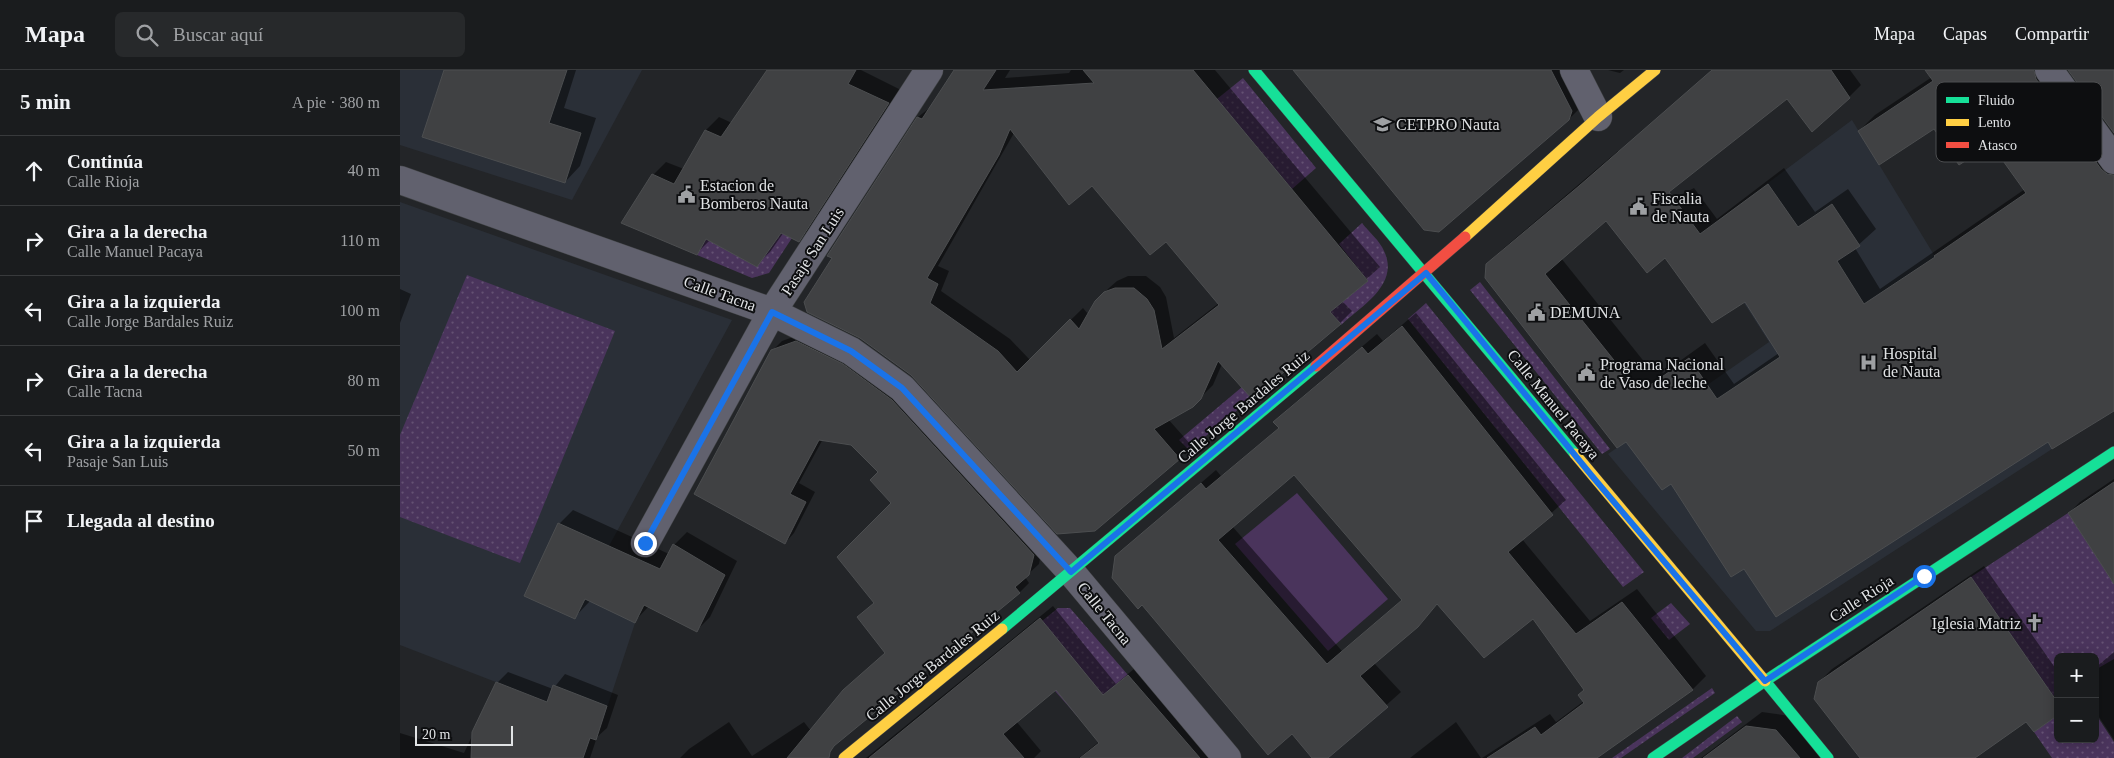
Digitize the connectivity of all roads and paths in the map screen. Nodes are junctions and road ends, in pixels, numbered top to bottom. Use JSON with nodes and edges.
{"nodes":[{"id":1,"x":929,"y":70,"type":"edge"},
{"id":2,"x":1254,"y":70,"type":"edge"},
{"id":3,"x":1574,"y":70,"type":"edge"},
{"id":4,"x":1655,"y":70,"type":"edge"},
{"id":5,"x":2049,"y":70,"type":"edge"},
{"id":6,"x":2058,"y":82,"type":"edge"},
{"id":7,"x":1598,"y":117,"type":"junction"},
{"id":8,"x":2102,"y":143,"type":"edge"},
{"id":9,"x":2114,"y":160,"type":"edge"},
{"id":10,"x":400,"y":180,"type":"edge"},
{"id":11,"x":1426,"y":273,"type":"junction"},
{"id":12,"x":772,"y":312,"type":"junction"},
{"id":13,"x":2114,"y":452,"type":"edge"},
{"id":14,"x":645,"y":543,"type":"dead end"},
{"id":15,"x":1071,"y":572,"type":"junction"},
{"id":16,"x":1765,"y":681,"type":"junction"},
{"id":17,"x":844,"y":758,"type":"edge"},
{"id":18,"x":1227,"y":758,"type":"edge"},
{"id":19,"x":1653,"y":758,"type":"edge"},
{"id":20,"x":1828,"y":758,"type":"edge"}],
"edges":[{"from":1,"to":12,"type":"street","name":"Pasaje San Luis"},
{"from":2,"to":11,"type":"street","name":"Calle Manuel Pacaya"},
{"from":3,"to":7,"type":"street"},
{"from":4,"to":7,"type":"street","name":"Calle Jorge Bardales Ruiz"},
{"from":5,"to":6,"type":"street"},
{"from":7,"to":11,"type":"street","name":"Calle Jorge Bardales Ruiz"},
{"from":8,"to":9,"type":"street"},
{"from":10,"to":12,"type":"street","name":"Calle Tacna"},
{"from":11,"to":15,"type":"street","name":"Calle Jorge Bardales Ruiz"},
{"from":11,"to":16,"type":"street","name":"Calle Manuel Pacaya"},
{"from":12,"to":14,"type":"street","name":"Pasaje San Luis"},
{"from":12,"to":15,"type":"street","name":"Calle Tacna"},
{"from":13,"to":16,"type":"street","name":"Calle Rioja"},
{"from":15,"to":17,"type":"street","name":"Calle Jorge Bardales Ruiz"},
{"from":15,"to":18,"type":"street","name":"Calle Tacna"},
{"from":16,"to":19,"type":"street","name":"Calle Rioja"},
{"from":16,"to":20,"type":"street","name":"Calle Manuel Pacaya"}]}
